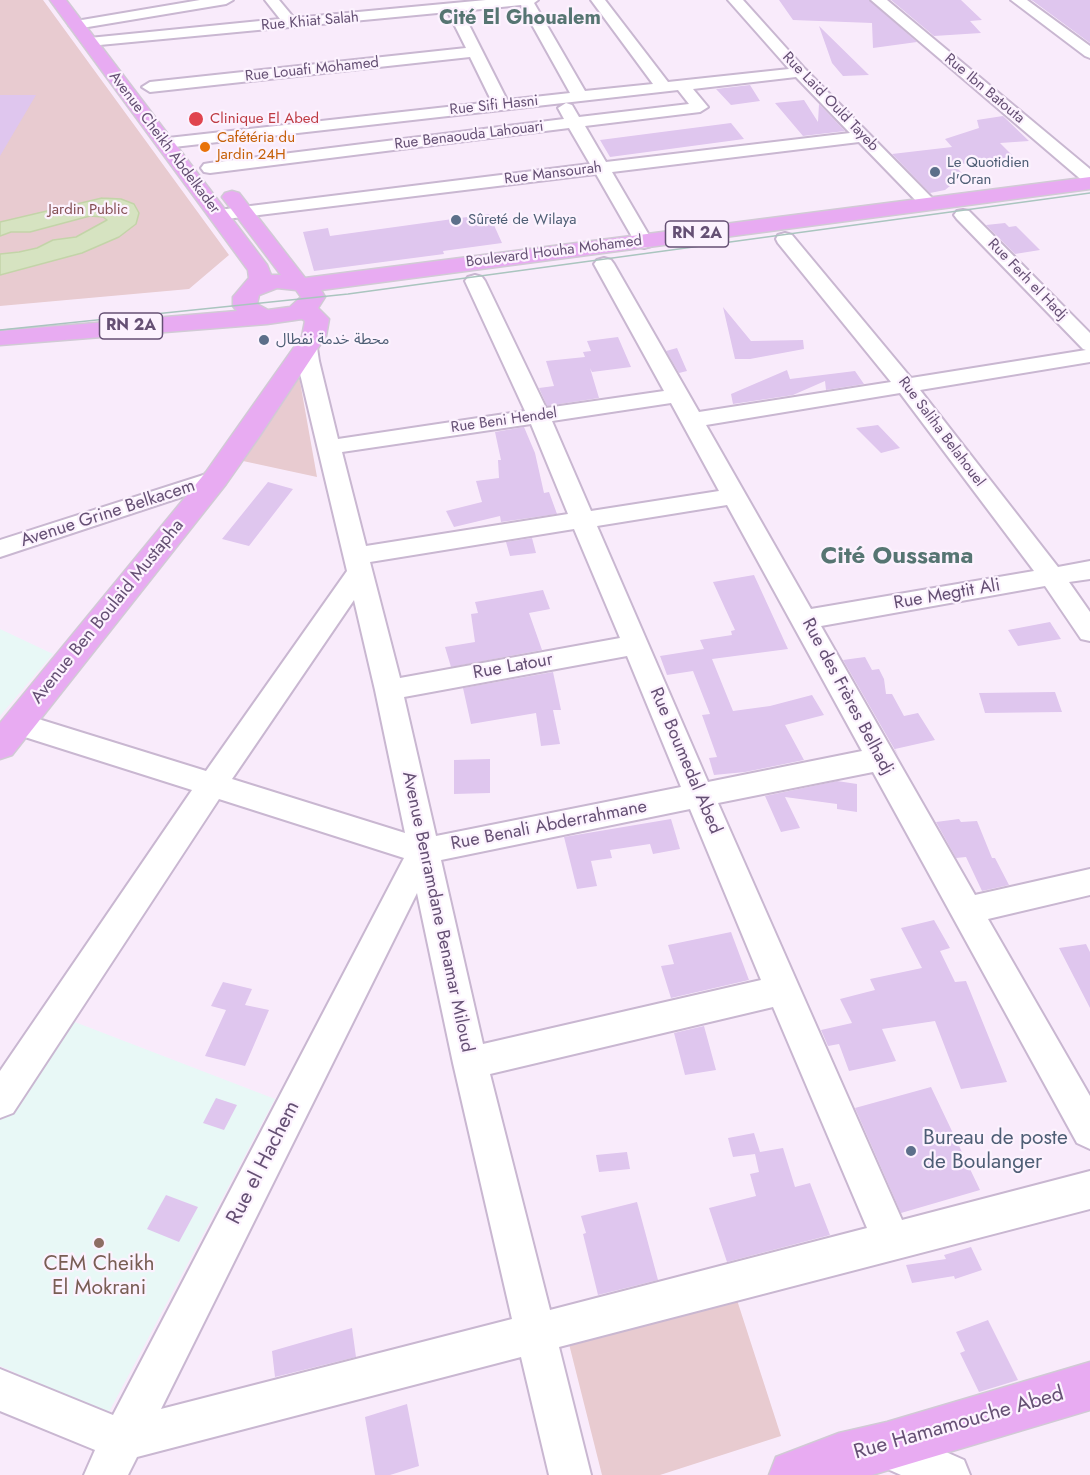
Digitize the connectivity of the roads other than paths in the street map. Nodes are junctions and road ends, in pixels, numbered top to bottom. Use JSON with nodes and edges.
{"nodes":[{"id":1,"x":58,"y":0,"type":"edge"},
{"id":2,"x":226,"y":0,"type":"edge"},
{"id":3,"x":272,"y":0,"type":"edge"},
{"id":4,"x":525,"y":0,"type":"edge"},
{"id":5,"x":531,"y":0,"type":"edge"},
{"id":6,"x":598,"y":0,"type":"edge"},
{"id":7,"x":735,"y":0,"type":"edge"},
{"id":8,"x":878,"y":0,"type":"edge"},
{"id":9,"x":1018,"y":0,"type":"edge"},
{"id":10,"x":464,"y":5,"type":"edge"},
{"id":11,"x":93,"y":14,"type":"junction"},
{"id":12,"x":291,"y":24,"type":"junction"},
{"id":13,"x":76,"y":25,"type":"junction"},
{"id":14,"x":113,"y":40,"type":"junction"},
{"id":15,"x":89,"y":42,"type":"junction"},
{"id":16,"x":474,"y":52,"type":"junction"},
{"id":17,"x":1090,"y":53,"type":"edge"},
{"id":18,"x":800,"y":72,"type":"junction"},
{"id":19,"x":682,"y":85,"type":"junction"},
{"id":20,"x":150,"y":87,"type":"junction"},
{"id":21,"x":664,"y":87,"type":"junction"},
{"id":22,"x":580,"y":96,"type":"junction"},
{"id":23,"x":560,"y":99,"type":"junction"},
{"id":24,"x":162,"y":105,"type":"dead end"},
{"id":25,"x":502,"y":105,"type":"junction"},
{"id":26,"x":175,"y":123,"type":"dead end"},
{"id":27,"x":576,"y":123,"type":"junction"},
{"id":28,"x":863,"y":136,"type":"junction"},
{"id":29,"x":188,"y":141,"type":"junction"},
{"id":30,"x":165,"y":143,"type":"junction"},
{"id":31,"x":210,"y":168,"type":"junction"},
{"id":32,"x":601,"y":168,"type":"junction"},
{"id":33,"x":1090,"y":180,"type":"edge"},
{"id":34,"x":1090,"y":198,"type":"edge"},
{"id":35,"x":928,"y":202,"type":"junction"},
{"id":36,"x":243,"y":211,"type":"junction"},
{"id":37,"x":218,"y":215,"type":"junction"},
{"id":38,"x":963,"y":215,"type":"junction"},
{"id":39,"x":785,"y":239,"type":"junction"},
{"id":40,"x":644,"y":242,"type":"junction"},
{"id":41,"x":604,"y":264,"type":"junction"},
{"id":42,"x":475,"y":280,"type":"junction"},
{"id":43,"x":253,"y":289,"type":"junction"},
{"id":44,"x":221,"y":295,"type":"dead end"},
{"id":45,"x":303,"y":295,"type":"junction"},
{"id":46,"x":261,"y":316,"type":"junction"},
{"id":47,"x":0,"y":338,"type":"edge"},
{"id":48,"x":1090,"y":345,"type":"edge"},
{"id":49,"x":307,"y":348,"type":"junction"},
{"id":50,"x":1090,"y":357,"type":"edge"},
{"id":51,"x":906,"y":386,"type":"junction"},
{"id":52,"x":678,"y":396,"type":"junction"},
{"id":53,"x":539,"y":417,"type":"junction"},
{"id":54,"x":693,"y":420,"type":"junction"},
{"id":55,"x":329,"y":447,"type":"junction"},
{"id":56,"x":216,"y":478,"type":"junction"},
{"id":57,"x":735,"y":496,"type":"junction"},
{"id":58,"x":583,"y":521,"type":"junction"},
{"id":59,"x":0,"y":549,"type":"edge"},
{"id":60,"x":357,"y":565,"type":"junction"},
{"id":61,"x":1090,"y":570,"type":"edge"},
{"id":62,"x":1052,"y":577,"type":"junction"},
{"id":63,"x":805,"y":619,"type":"junction"},
{"id":64,"x":1090,"y":632,"type":"edge"},
{"id":65,"x":636,"y":645,"type":"junction"},
{"id":66,"x":389,"y":690,"type":"junction"},
{"id":67,"x":9,"y":735,"type":"edge"},
{"id":68,"x":880,"y":759,"type":"junction"},
{"id":69,"x":212,"y":785,"type":"junction"},
{"id":70,"x":700,"y":796,"type":"junction"},
{"id":71,"x":423,"y":851,"type":"junction"},
{"id":72,"x":1090,"y":882,"type":"edge"},
{"id":73,"x":967,"y":910,"type":"junction"},
{"id":74,"x":782,"y":990,"type":"junction"},
{"id":75,"x":470,"y":1063,"type":"junction"},
{"id":76,"x":0,"y":1101,"type":"edge"},
{"id":77,"x":1090,"y":1131,"type":"edge"},
{"id":78,"x":1090,"y":1190,"type":"edge"},
{"id":79,"x":892,"y":1242,"type":"junction"},
{"id":80,"x":536,"y":1333,"type":"junction"},
{"id":81,"x":1090,"y":1386,"type":"edge"},
{"id":82,"x":0,"y":1390,"type":"edge"},
{"id":83,"x":887,"y":1447,"type":"junction"},
{"id":84,"x":113,"y":1458,"type":"edge"},
{"id":85,"x":838,"y":1466,"type":"edge"},
{"id":86,"x":570,"y":1475,"type":"edge"},
{"id":87,"x":794,"y":1475,"type":"edge"},
{"id":88,"x":949,"y":1475,"type":"edge"}],
"edges":[{"from":1,"to":13,"type":"main road","name":"Avenue Cheikh Abdelkader"},
{"from":2,"to":11,"type":"street"},
{"from":3,"to":12,"type":"street"},
{"from":4,"to":5,"type":"street","name":"Rue Khiat Salah"},
{"from":4,"to":10,"type":"street","name":"Rue Khiat Salah"},
{"from":4,"to":22,"type":"street"},
{"from":6,"to":21,"type":"street"},
{"from":7,"to":18,"type":"street","name":"Rue Laid Ould Tayeb"},
{"from":8,"to":33,"type":"street","name":"Rue Ibn Batouta"},
{"from":9,"to":17,"type":"street"},
{"from":10,"to":12,"type":"street","name":"Rue Khiat Salah"},
{"from":10,"to":16,"type":"street"},
{"from":11,"to":13,"type":"street"},
{"from":11,"to":14,"type":"main road","name":"Avenue Cheikh Abdelkader"},
{"from":12,"to":14,"type":"street","name":"Rue Khiat Salah"},
{"from":13,"to":15,"type":"main road","name":"Avenue Cheikh Abdelkader"},
{"from":14,"to":15,"type":"street","name":"Rue Khiat Salah"},
{"from":14,"to":20,"type":"main road","name":"Avenue Cheikh Abdelkader"},
{"from":15,"to":30,"type":"main road","name":"Avenue Cheikh Abdelkader"},
{"from":16,"to":20,"type":"street","name":"Rue Louafi Mohamed"},
{"from":16,"to":25,"type":"street"},
{"from":18,"to":19,"type":"street","name":"Rue Sifi Hasni"},
{"from":18,"to":28,"type":"street","name":"Rue Laid Ould Tayeb"},
{"from":19,"to":21,"type":"street","name":"Rue Sifi Hasni"},
{"from":19,"to":27,"type":"street","name":"Rue Benaouda Lahouari"},
{"from":20,"to":24,"type":"main road","name":"Avenue Cheikh Abdelkader"},
{"from":21,"to":22,"type":"street","name":"Rue Sifi Hasni"},
{"from":22,"to":23,"type":"street","name":"Rue Sifi Hasni"},
{"from":23,"to":25,"type":"street","name":"Rue Sifi Hasni"},
{"from":23,"to":27,"type":"street"},
{"from":25,"to":29,"type":"street","name":"Rue Sifi Hasni"},
{"from":26,"to":29,"type":"main road","name":"Avenue Cheikh Abdelkader"},
{"from":27,"to":31,"type":"street","name":"Rue Benaouda Lahouari"},
{"from":27,"to":32,"type":"street"},
{"from":28,"to":32,"type":"street","name":"Rue Mansourah"},
{"from":28,"to":35,"type":"street","name":"Rue Laid Ould Tayeb"},
{"from":29,"to":30,"type":"street","name":"Rue Sifi Hasni"},
{"from":29,"to":31,"type":"main road","name":"Avenue Cheikh Abdelkader"},
{"from":30,"to":37,"type":"main road","name":"Avenue Cheikh Abdelkader"},
{"from":31,"to":36,"type":"main road","name":"Avenue Cheikh Abdelkader"},
{"from":32,"to":36,"type":"street","name":"Rue Mansourah"},
{"from":32,"to":40,"type":"street"},
{"from":33,"to":35,"type":"main road","name":"Boulevard Houha Mohamed","number":"RN 2A"},
{"from":34,"to":38,"type":"main road","name":"Boulevard Houha Mohamed","number":"RN 2A"},
{"from":35,"to":40,"type":"main road","name":"Boulevard Houha Mohamed","number":"RN 2A"},
{"from":36,"to":37,"type":"street","name":"Rue Mansourah"},
{"from":36,"to":45,"type":"main road","name":"Avenue Cheikh Abdelkader"},
{"from":37,"to":43,"type":"main road","name":"Avenue Cheikh Abdelkader"},
{"from":38,"to":39,"type":"main road","name":"Boulevard Houha Mohamed","number":"RN 2A"},
{"from":38,"to":48,"type":"street","name":"Rue Ferh el Hadj"},
{"from":39,"to":41,"type":"main road","name":"Boulevard Houha Mohamed","number":"RN 2A"},
{"from":39,"to":51,"type":"street","name":"Rue Saliha Belahouel"},
{"from":40,"to":45,"type":"main road","name":"Boulevard Houha Mohamed","number":"RN 2A"},
{"from":41,"to":42,"type":"main road","name":"Boulevard Houha Mohamed","number":"RN 2A"},
{"from":41,"to":52,"type":"street","name":"Rue des Frères Belhadj"},
{"from":42,"to":45,"type":"main road","name":"Boulevard Houha Mohamed","number":"RN 2A"},
{"from":42,"to":53,"type":"street","name":"Rue Boumedal Abed"},
{"from":43,"to":44,"type":"main road"},
{"from":43,"to":45,"type":"main road"},
{"from":43,"to":46,"type":"main road","name":"Avenue Cheikh Abdelkader"},
{"from":45,"to":46,"type":"main road"},
{"from":45,"to":49,"type":"main road","name":"Avenue Cheikh Abdelkader"},
{"from":46,"to":47,"type":"main road","number":"RN 2A"},
{"from":49,"to":55,"type":"street","name":"Avenue Benramdane Benamar Miloud"},
{"from":49,"to":56,"type":"main road","name":"Avenue Ben Boulaid Mustapha"},
{"from":50,"to":51,"type":"street"},
{"from":51,"to":54,"type":"street"},
{"from":51,"to":62,"type":"street","name":"Rue Saliha Belahouel"},
{"from":52,"to":53,"type":"street","name":"Rue Beni Hendel"},
{"from":52,"to":54,"type":"street","name":"Rue des Frères Belhadj"},
{"from":53,"to":55,"type":"street","name":"Rue Beni Hendel"},
{"from":53,"to":58,"type":"street","name":"Rue Boumedal Abed"},
{"from":54,"to":57,"type":"street","name":"Rue des Frères Belhadj"},
{"from":55,"to":60,"type":"street","name":"Avenue Benramdane Benamar Miloud"},
{"from":56,"to":59,"type":"street","name":"Avenue Grine Belkacem"},
{"from":56,"to":67,"type":"main road","name":"Avenue Ben Boulaid Mustapha"},
{"from":57,"to":58,"type":"street"},
{"from":57,"to":63,"type":"street","name":"Rue des Frères Belhadj"},
{"from":58,"to":60,"type":"street"},
{"from":58,"to":65,"type":"street","name":"Rue Boumedal Abed"},
{"from":60,"to":66,"type":"street","name":"Avenue Benramdane Benamar Miloud"},
{"from":60,"to":69,"type":"street"},
{"from":61,"to":62,"type":"street","name":"Rue Megtit Ali"},
{"from":62,"to":63,"type":"street","name":"Rue Megtit Ali"},
{"from":62,"to":64,"type":"street","name":"Rue Saliha Belahouel"},
{"from":63,"to":68,"type":"street","name":"Rue des Frères Belhadj"},
{"from":65,"to":66,"type":"street","name":"Rue Latour"},
{"from":65,"to":70,"type":"street","name":"Rue Boumedal Abed"},
{"from":66,"to":71,"type":"street","name":"Avenue Benramdane Benamar Miloud"},
{"from":67,"to":69,"type":"street","name":"Rue Benali Abderrahmane"},
{"from":68,"to":70,"type":"street","name":"Rue Benali Abderrahmane"},
{"from":68,"to":73,"type":"street","name":"Rue des Frères Belhadj"},
{"from":69,"to":71,"type":"street","name":"Rue Benali Abderrahmane"},
{"from":69,"to":76,"type":"street"},
{"from":70,"to":71,"type":"street","name":"Rue Benali Abderrahmane"},
{"from":70,"to":74,"type":"street","name":"Rue Boumedal Abed"},
{"from":71,"to":75,"type":"street","name":"Avenue Benramdane Benamar Miloud"},
{"from":71,"to":84,"type":"street","name":"Rue el Hachem"},
{"from":72,"to":73,"type":"street"},
{"from":73,"to":77,"type":"street","name":"Rue des Frères Belhadj"},
{"from":74,"to":75,"type":"street"},
{"from":74,"to":79,"type":"street","name":"Rue Boumedal Abed"},
{"from":75,"to":80,"type":"street","name":"Avenue Benramdane Benamar Miloud"},
{"from":78,"to":79,"type":"street"},
{"from":79,"to":80,"type":"street"},
{"from":80,"to":84,"type":"street"},
{"from":80,"to":86,"type":"street","name":"Avenue Benramdane Benamar Miloud"},
{"from":81,"to":83,"type":"main road","name":"Rue Hamamouche Abed"},
{"from":82,"to":84,"type":"street"},
{"from":83,"to":85,"type":"main road","name":"Rue Hamamouche Abed"},
{"from":83,"to":88,"type":"street"},
{"from":85,"to":87,"type":"main road","name":"Rue Hamamouche Abed"}]}
